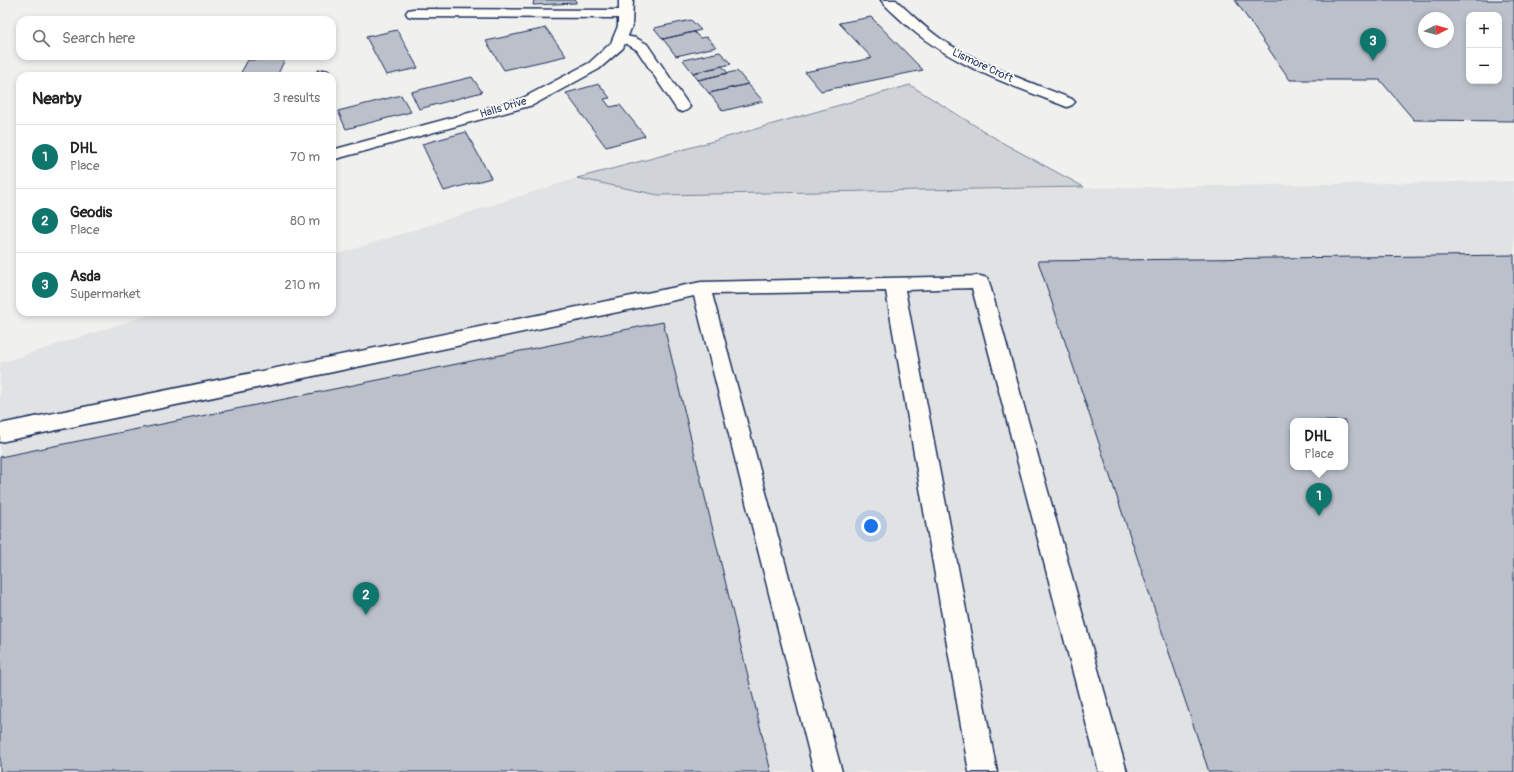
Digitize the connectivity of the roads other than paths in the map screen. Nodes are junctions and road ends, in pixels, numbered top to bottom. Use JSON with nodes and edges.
{"nodes":[{"id":1,"x":888,"y":0,"type":"edge"},
{"id":2,"x":626,"y":7,"type":"edge"},
{"id":3,"x":413,"y":13,"type":"dead end"},
{"id":4,"x":620,"y":39,"type":"junction"},
{"id":5,"x":1067,"y":102,"type":"dead end"},
{"id":6,"x":682,"y":108,"type":"dead end"},
{"id":7,"x":336,"y":154,"type":"edge"},
{"id":8,"x":894,"y":284,"type":"junction"},
{"id":9,"x":701,"y":288,"type":"junction"},
{"id":10,"x":0,"y":433,"type":"edge"},
{"id":11,"x":828,"y":772,"type":"edge"},
{"id":12,"x":983,"y":772,"type":"edge"},
{"id":13,"x":1113,"y":772,"type":"edge"}],
"edges":[{"from":1,"to":5,"type":"lane","name":"Lismore Croft"},
{"from":2,"to":3,"type":"street"},
{"from":2,"to":4,"type":"street","name":"Halls Drive"},
{"from":4,"to":6,"type":"lane"},
{"from":4,"to":7,"type":"street","name":"Halls Drive"},
{"from":8,"to":9,"type":"lane"},
{"from":8,"to":12,"type":"lane"},
{"from":8,"to":13,"type":"lane"},
{"from":9,"to":10,"type":"lane"},
{"from":9,"to":11,"type":"lane"}]}
